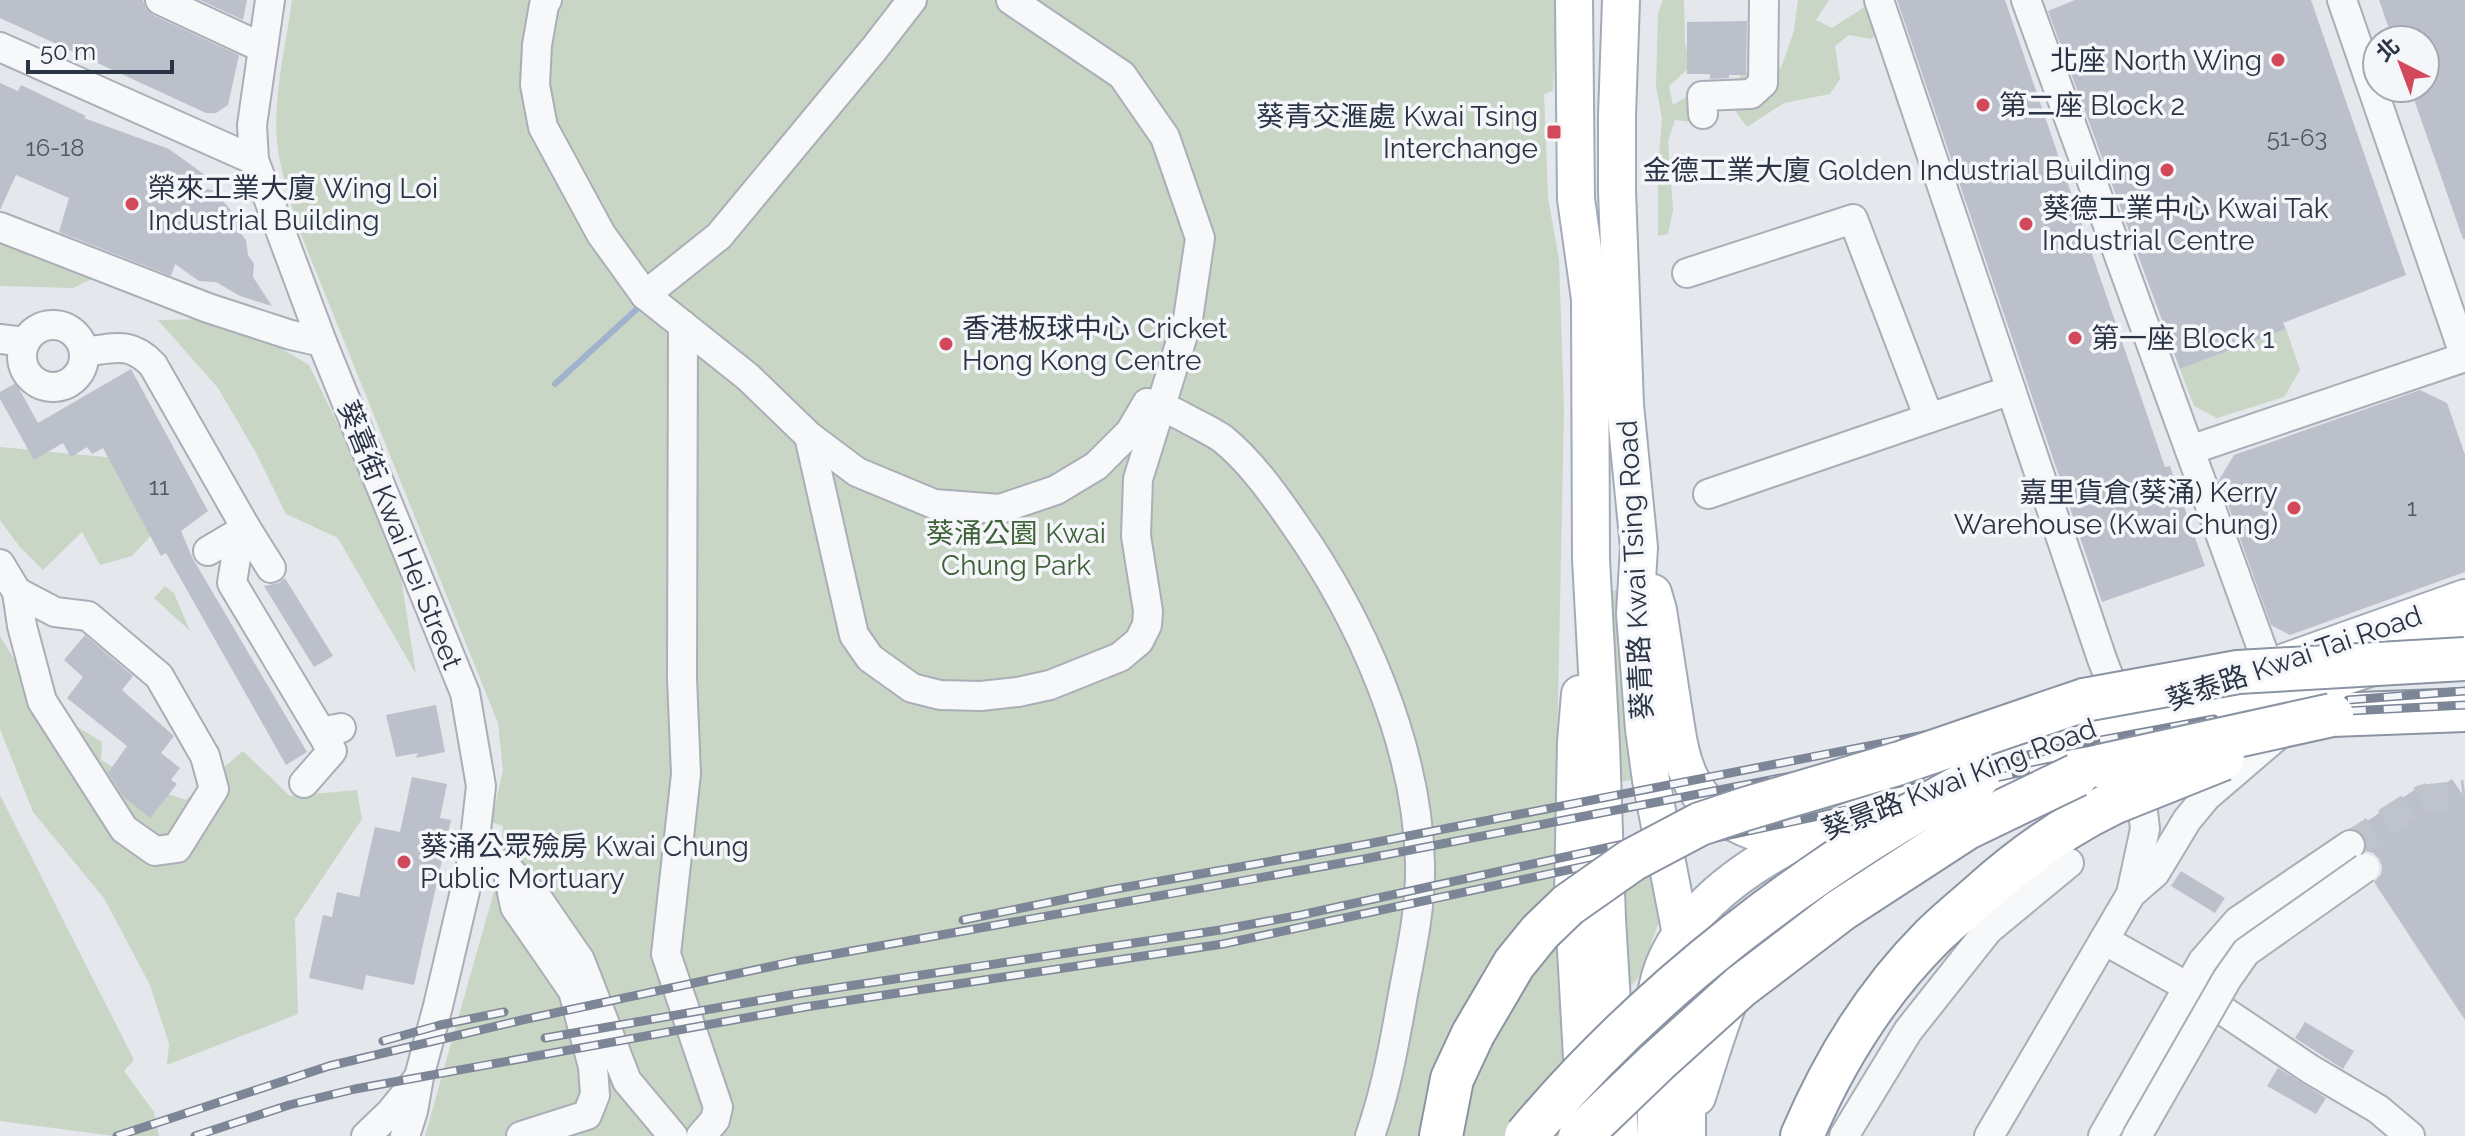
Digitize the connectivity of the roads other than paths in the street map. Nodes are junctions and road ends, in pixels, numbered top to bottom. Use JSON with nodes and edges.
{"nodes":[{"id":1,"x":160,"y":0,"type":"edge"},
{"id":2,"x":270,"y":0,"type":"edge"},
{"id":3,"x":547,"y":0,"type":"edge"},
{"id":4,"x":912,"y":0,"type":"edge"},
{"id":5,"x":1011,"y":0,"type":"edge"},
{"id":6,"x":1574,"y":0,"type":"edge"},
{"id":7,"x":1621,"y":0,"type":"edge"},
{"id":8,"x":1764,"y":0,"type":"edge"},
{"id":9,"x":1879,"y":0,"type":"edge"},
{"id":10,"x":2026,"y":0,"type":"edge"},
{"id":11,"x":2342,"y":0,"type":"edge"},
{"id":12,"x":0,"y":47,"type":"edge"},
{"id":13,"x":263,"y":48,"type":"junction"},
{"id":14,"x":1702,"y":96,"type":"dead end"},
{"id":15,"x":254,"y":160,"type":"junction"},
{"id":16,"x":0,"y":227,"type":"edge"},
{"id":17,"x":1687,"y":273,"type":"dead end"},
{"id":18,"x":645,"y":295,"type":"junction"},
{"id":19,"x":683,"y":325,"type":"junction"},
{"id":20,"x":322,"y":342,"type":"junction"},
{"id":21,"x":84,"y":352,"type":"junction"},
{"id":22,"x":12,"y":353,"type":"edge"},
{"id":23,"x":2465,"y":357,"type":"edge"},
{"id":24,"x":2011,"y":390,"type":"junction"},
{"id":25,"x":1161,"y":405,"type":"junction"},
{"id":26,"x":1929,"y":418,"type":"junction"},
{"id":27,"x":809,"y":436,"type":"junction"},
{"id":28,"x":2190,"y":450,"type":"junction"},
{"id":29,"x":1708,"y":494,"type":"dead end"},
{"id":30,"x":243,"y":530,"type":"junction"},
{"id":31,"x":1639,"y":547,"type":"junction"},
{"id":32,"x":208,"y":551,"type":"dead end"},
{"id":33,"x":1591,"y":559,"type":"junction"},
{"id":34,"x":0,"y":564,"type":"edge"},
{"id":35,"x":271,"y":568,"type":"dead end"},
{"id":36,"x":17,"y":592,"type":"junction"},
{"id":37,"x":2465,"y":598,"type":"edge"},
{"id":38,"x":2465,"y":632,"type":"edge"},
{"id":39,"x":2465,"y":659,"type":"edge"},
{"id":40,"x":2378,"y":665,"type":"junction"},
{"id":41,"x":2322,"y":667,"type":"junction"},
{"id":42,"x":2269,"y":668,"type":"junction"},
{"id":43,"x":2465,"y":710,"type":"edge"},
{"id":44,"x":2332,"y":715,"type":"junction"},
{"id":45,"x":2130,"y":732,"type":"junction"},
{"id":46,"x":304,"y":783,"type":"dead end"},
{"id":47,"x":1795,"y":842,"type":"junction"},
{"id":48,"x":1858,"y":853,"type":"junction"},
{"id":49,"x":473,"y":857,"type":"junction"},
{"id":50,"x":2069,"y":863,"type":"dead end"},
{"id":51,"x":507,"y":868,"type":"junction"},
{"id":52,"x":2131,"y":894,"type":"junction"},
{"id":53,"x":1681,"y":934,"type":"junction"},
{"id":54,"x":2104,"y":940,"type":"junction"},
{"id":55,"x":2188,"y":987,"type":"junction"},
{"id":56,"x":1687,"y":992,"type":"junction"},
{"id":57,"x":419,"y":1077,"type":"junction"},
{"id":58,"x":583,"y":1126,"type":"edge"},
{"id":59,"x":1677,"y":1131,"type":"edge"},
{"id":60,"x":366,"y":1136,"type":"edge"},
{"id":61,"x":405,"y":1136,"type":"edge"},
{"id":62,"x":521,"y":1136,"type":"edge"},
{"id":63,"x":673,"y":1136,"type":"edge"},
{"id":64,"x":701,"y":1136,"type":"edge"},
{"id":65,"x":1370,"y":1136,"type":"edge"},
{"id":66,"x":1441,"y":1136,"type":"edge"},
{"id":67,"x":1526,"y":1136,"type":"edge"},
{"id":68,"x":1583,"y":1136,"type":"edge"},
{"id":69,"x":1620,"y":1136,"type":"edge"},
{"id":70,"x":1802,"y":1136,"type":"edge"},
{"id":71,"x":1844,"y":1136,"type":"edge"},
{"id":72,"x":1989,"y":1136,"type":"edge"},
{"id":73,"x":2103,"y":1136,"type":"edge"},
{"id":74,"x":2137,"y":1136,"type":"edge"},
{"id":75,"x":2410,"y":1136,"type":"edge"}],
"edges":[{"from":1,"to":13,"type":"street"},
{"from":2,"to":13,"type":"street","name":"葵喜街 Kwai Hei Street"},
{"from":3,"to":18,"type":"street"},
{"from":4,"to":18,"type":"street"},
{"from":5,"to":25,"type":"street"},
{"from":6,"to":33,"type":"main road","name":"葵青路 Kwai Tsing Road"},
{"from":7,"to":31,"type":"main road","name":"葵青路 Kwai Tsing Road"},
{"from":8,"to":14,"type":"street"},
{"from":9,"to":24,"type":"street"},
{"from":10,"to":28,"type":"street"},
{"from":11,"to":23,"type":"street"},
{"from":12,"to":15,"type":"street"},
{"from":13,"to":15,"type":"street","name":"葵喜街 Kwai Hei Street"},
{"from":15,"to":20,"type":"street","name":"葵喜街 Kwai Hei Street"},
{"from":16,"to":20,"type":"street"},
{"from":17,"to":26,"type":"street"},
{"from":18,"to":19,"type":"street"},
{"from":19,"to":27,"type":"street"},
{"from":19,"to":64,"type":"street"},
{"from":20,"to":49,"type":"street","name":"葵喜街 Kwai Hei Street"},
{"from":21,"to":22,"type":"street"},
{"from":21,"to":22,"type":"street"},
{"from":21,"to":30,"type":"street"},
{"from":23,"to":28,"type":"street"},
{"from":24,"to":26,"type":"street"},
{"from":24,"to":45,"type":"street"},
{"from":25,"to":27,"type":"street"},
{"from":25,"to":27,"type":"street"},
{"from":25,"to":65,"type":"street"},
{"from":26,"to":29,"type":"street"},
{"from":28,"to":42,"type":"street"},
{"from":30,"to":32,"type":"street"},
{"from":30,"to":35,"type":"street"},
{"from":30,"to":46,"type":"street"},
{"from":31,"to":47,"type":"main road"},
{"from":31,"to":53,"type":"main road","name":"葵青路 Kwai Tsing Road"},
{"from":33,"to":68,"type":"main road"},
{"from":33,"to":69,"type":"main road","name":"葵青路 Kwai Tsing Road"},
{"from":34,"to":36,"type":"street"},
{"from":36,"to":36,"type":"street"},
{"from":37,"to":42,"type":"main road","name":"葵泰路 Kwai Tai Road"},
{"from":38,"to":40,"type":"main road","name":"葵泰路 Kwai Tai Road"},
{"from":39,"to":41,"type":"highway","bridge":true},
{"from":40,"to":45,"type":"main road","name":"葵泰路 Kwai Tai Road"},
{"from":40,"to":52,"type":"street","name":"葵泰路 Kwai Tai Road"},
{"from":41,"to":66,"type":"highway","bridge":true},
{"from":41,"to":67,"type":"highway","bridge":true},
{"from":42,"to":45,"type":"main road","name":"葵泰路 Kwai Tai Road"},
{"from":43,"to":44,"type":"highway"},
{"from":44,"to":68,"type":"highway","bridge":true},
{"from":44,"to":70,"type":"highway","bridge":true},
{"from":45,"to":47,"type":"main road","name":"葵景路 Kwai King Road"},
{"from":45,"to":48,"type":"main road","name":"葵景路 Kwai King Road"},
{"from":45,"to":52,"type":"street","name":"葵泰路 Kwai Tai Road"},
{"from":47,"to":53,"type":"main road","name":"葵景路 Kwai King Road"},
{"from":48,"to":56,"type":"main road"},
{"from":48,"to":59,"type":"main road"},
{"from":49,"to":51,"type":"street"},
{"from":49,"to":57,"type":"street","name":"葵喜街 Kwai Hei Street"},
{"from":50,"to":71,"type":"street"},
{"from":51,"to":58,"type":"street"},
{"from":51,"to":63,"type":"street"},
{"from":52,"to":54,"type":"street","name":"葵泰路 Kwai Tai Road"},
{"from":53,"to":56,"type":"main road","name":"葵青路 Kwai Tsing Road"},
{"from":53,"to":59,"type":"main road","name":"葵景路 Kwai King Road"},
{"from":54,"to":55,"type":"street"},
{"from":54,"to":72,"type":"street","name":"葵泰路 Kwai Tai Road"},
{"from":55,"to":73,"type":"street"},
{"from":55,"to":74,"type":"street","bridge":true},
{"from":55,"to":75,"type":"street"},
{"from":56,"to":59,"type":"main road","name":"葵青路 Kwai Tsing Road"},
{"from":57,"to":60,"type":"street","name":"葵喜街 Kwai Hei Street"},
{"from":57,"to":61,"type":"street","name":"葵喜街 Kwai Hei Street"},
{"from":58,"to":62,"type":"street"}]}
